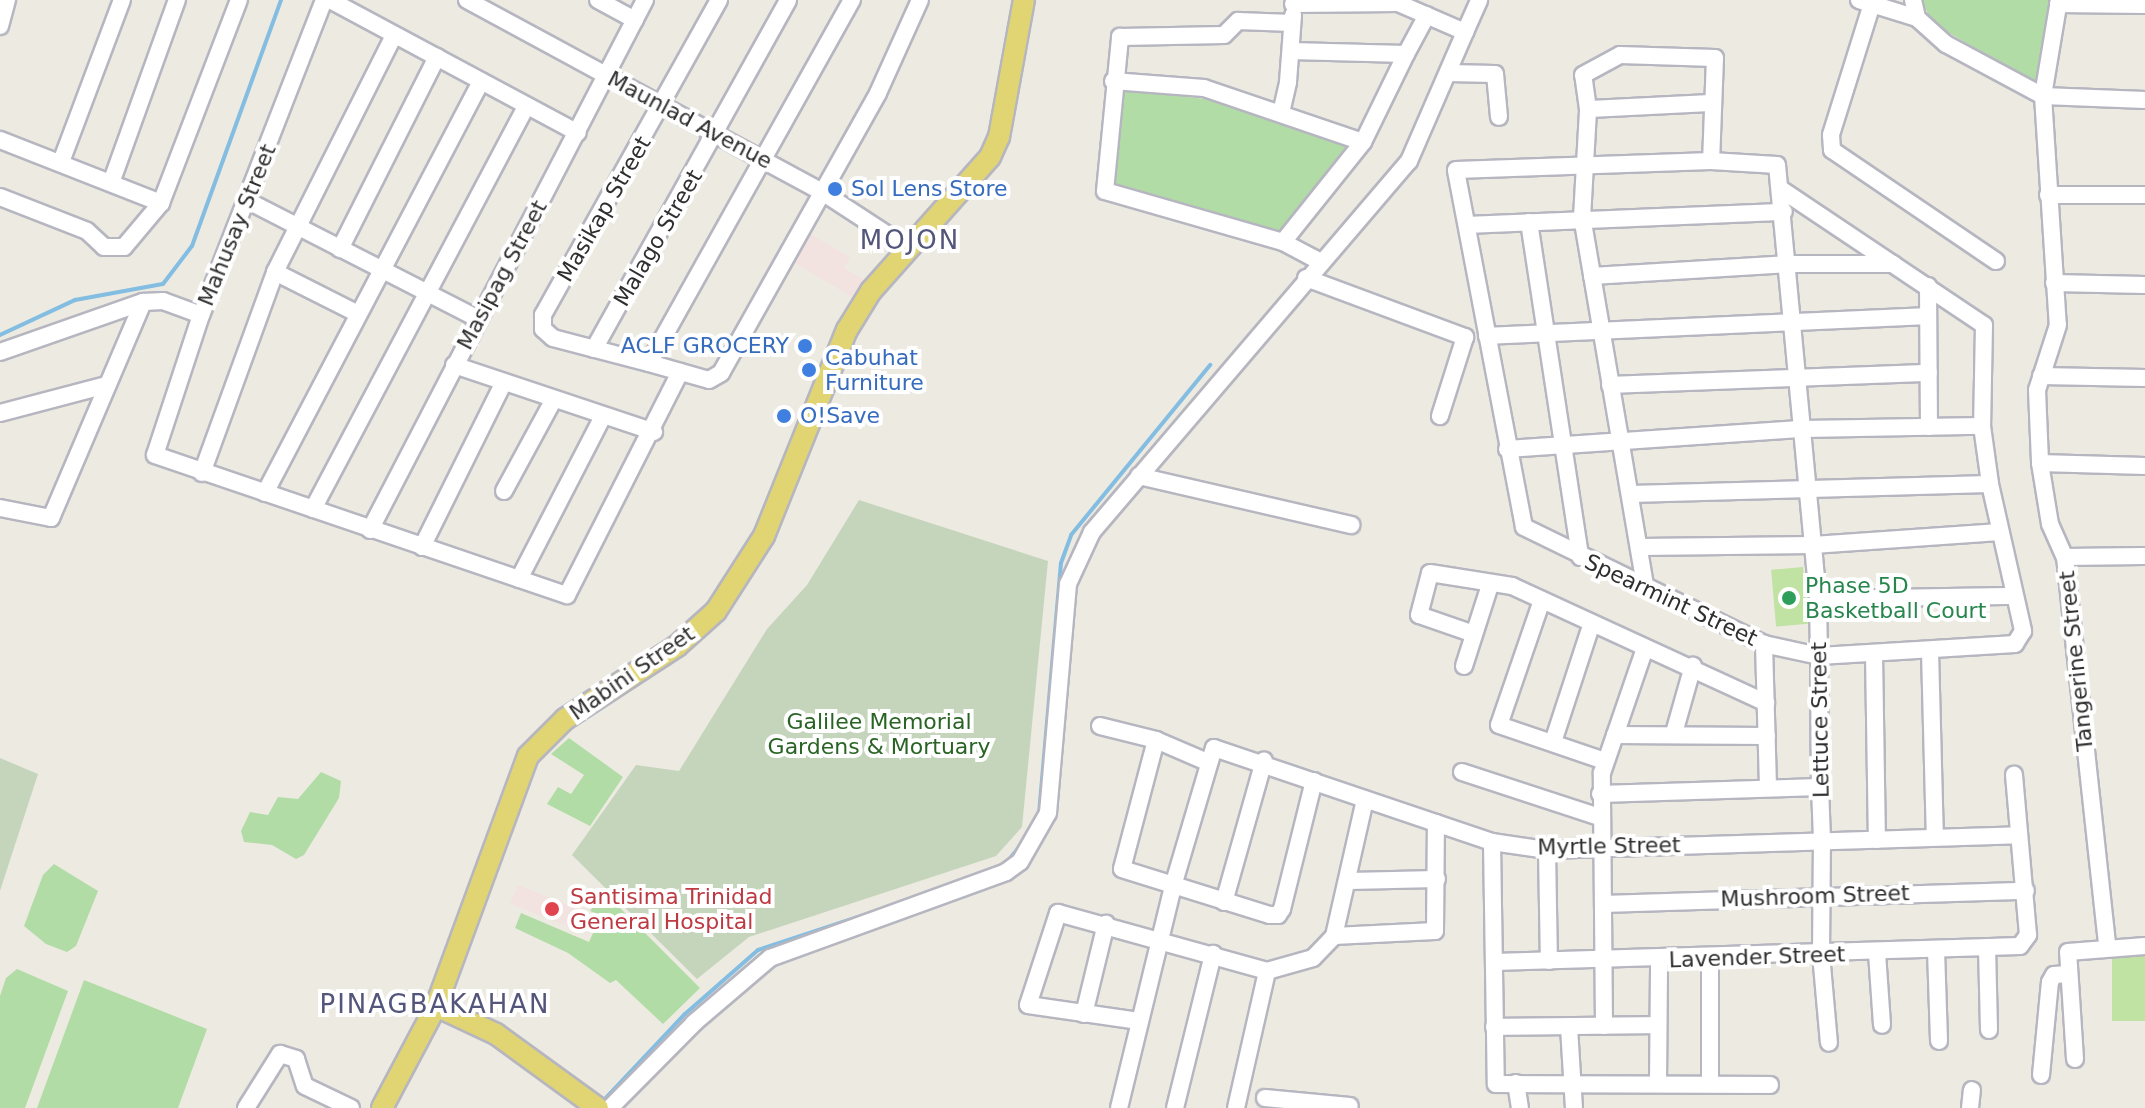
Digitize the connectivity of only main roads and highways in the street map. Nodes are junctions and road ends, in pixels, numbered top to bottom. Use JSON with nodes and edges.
{"nodes":[{"id":1,"x":1024,"y":0,"type":"edge"},
{"id":2,"x":436,"y":1006,"type":"junction"},
{"id":3,"x":382,"y":1108,"type":"edge"},
{"id":4,"x":598,"y":1108,"type":"edge"}],
"edges":[{"from":1,"to":2,"type":"main road","name":"Mabini Street"},
{"from":2,"to":3,"type":"main road","name":"Mabini Street"},
{"from":2,"to":4,"type":"main road"}]}
